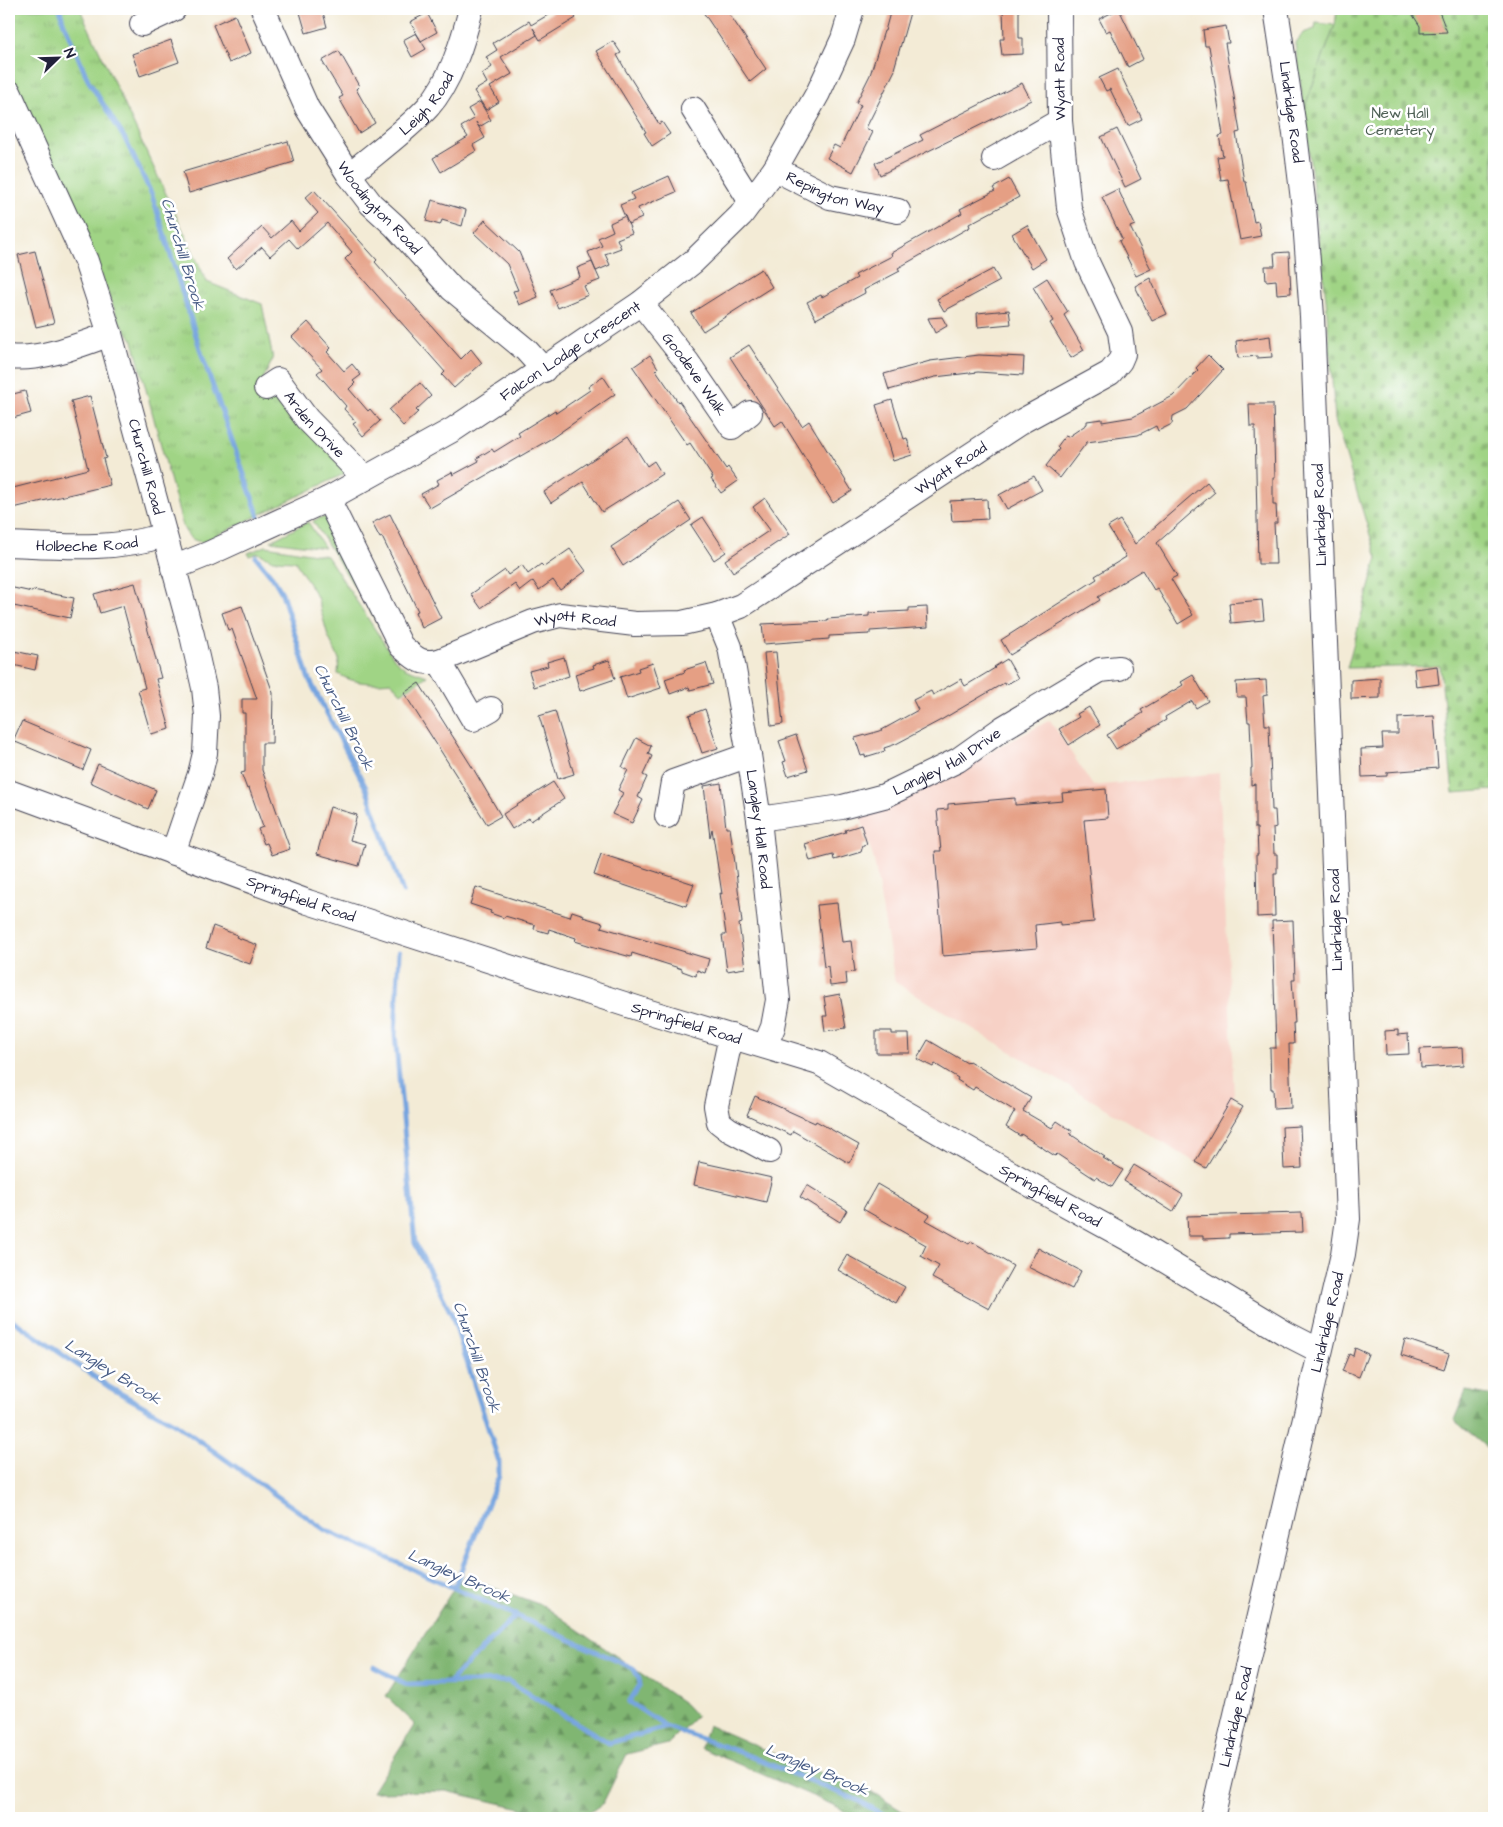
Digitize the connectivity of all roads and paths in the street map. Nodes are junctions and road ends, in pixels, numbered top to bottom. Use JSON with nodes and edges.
{"nodes":[{"id":1,"x":174,"y":9,"type":"edge"},
{"id":2,"x":263,"y":9,"type":"edge"},
{"id":3,"x":471,"y":9,"type":"edge"},
{"id":4,"x":852,"y":9,"type":"edge"},
{"id":5,"x":1059,"y":9,"type":"edge"},
{"id":6,"x":1276,"y":9,"type":"edge"},
{"id":7,"x":142,"y":24,"type":"dead end"},
{"id":8,"x":9,"y":92,"type":"edge"},
{"id":9,"x":693,"y":109,"type":"dead end"},
{"id":10,"x":1060,"y":121,"type":"junction"},
{"id":11,"x":994,"y":159,"type":"dead end"},
{"id":12,"x":775,"y":169,"type":"junction"},
{"id":13,"x":349,"y":175,"type":"junction"},
{"id":14,"x":751,"y":202,"type":"junction"},
{"id":15,"x":898,"y":211,"type":"dead end"},
{"id":16,"x":641,"y":303,"type":"junction"},
{"id":17,"x":110,"y":334,"type":"junction"},
{"id":18,"x":9,"y":357,"type":"edge"},
{"id":19,"x":544,"y":370,"type":"junction"},
{"id":20,"x":266,"y":388,"type":"dead end"},
{"id":21,"x":750,"y":413,"type":"dead end"},
{"id":22,"x":365,"y":478,"type":"junction"},
{"id":23,"x":328,"y":499,"type":"junction"},
{"id":24,"x":164,"y":534,"type":"junction"},
{"id":25,"x":9,"y":544,"type":"edge"},
{"id":26,"x":173,"y":568,"type":"junction"},
{"id":27,"x":717,"y":615,"type":"junction"},
{"id":28,"x":439,"y":661,"type":"junction"},
{"id":29,"x":1119,"y":668,"type":"dead end"},
{"id":30,"x":491,"y":709,"type":"dead end"},
{"id":31,"x":749,"y":755,"type":"junction"},
{"id":32,"x":9,"y":792,"type":"edge"},
{"id":33,"x":667,"y":816,"type":"dead end"},
{"id":34,"x":759,"y":819,"type":"junction"},
{"id":35,"x":173,"y":853,"type":"junction"},
{"id":36,"x":731,"y":1036,"type":"junction"},
{"id":37,"x":765,"y":1046,"type":"junction"},
{"id":38,"x":770,"y":1151,"type":"dead end"},
{"id":39,"x":1320,"y":1351,"type":"junction"},
{"id":40,"x":1212,"y":1818,"type":"edge"}],
"edges":[{"from":1,"to":7,"type":"street"},
{"from":2,"to":13,"type":"street","name":"Woodington Road"},
{"from":3,"to":13,"type":"street","name":"Leigh Road"},
{"from":4,"to":12,"type":"street","name":"Falcon Lodge Crescent"},
{"from":5,"to":10,"type":"street","name":"Wyatt Road"},
{"from":6,"to":39,"type":"street","name":"Lindridge Road"},
{"from":8,"to":17,"type":"street","name":"Churchill Road"},
{"from":9,"to":14,"type":"street"},
{"from":10,"to":11,"type":"street"},
{"from":10,"to":27,"type":"street","name":"Wyatt Road"},
{"from":12,"to":14,"type":"street","name":"Falcon Lodge Crescent"},
{"from":12,"to":15,"type":"street","name":"Repington Way"},
{"from":13,"to":19,"type":"street","name":"Woodington Road"},
{"from":14,"to":16,"type":"street","name":"Falcon Lodge Crescent"},
{"from":16,"to":19,"type":"street","name":"Falcon Lodge Crescent"},
{"from":16,"to":21,"type":"street","name":"Goodeve Walk"},
{"from":17,"to":18,"type":"street"},
{"from":17,"to":24,"type":"street","name":"Churchill Road"},
{"from":19,"to":22,"type":"street","name":"Falcon Lodge Crescent"},
{"from":20,"to":22,"type":"street","name":"Arden Drive"},
{"from":22,"to":23,"type":"street","name":"Falcon Lodge Crescent"},
{"from":23,"to":26,"type":"street","name":"Falcon Lodge Crescent"},
{"from":23,"to":28,"type":"street","name":"Wyatt Road"},
{"from":24,"to":25,"type":"street","name":"Holbeche Road"},
{"from":24,"to":26,"type":"street","name":"Churchill Road"},
{"from":26,"to":35,"type":"street","name":"Churchill Road"},
{"from":27,"to":28,"type":"street","name":"Wyatt Road"},
{"from":27,"to":31,"type":"street","name":"Langley Hall Road"},
{"from":28,"to":30,"type":"street"},
{"from":29,"to":34,"type":"street","name":"Langley Hall Drive"},
{"from":31,"to":33,"type":"street"},
{"from":31,"to":34,"type":"street","name":"Langley Hall Road"},
{"from":32,"to":35,"type":"street","name":"Springfield Road"},
{"from":34,"to":37,"type":"street","name":"Langley Hall Road"},
{"from":35,"to":36,"type":"street","name":"Springfield Road"},
{"from":36,"to":37,"type":"street","name":"Springfield Road"},
{"from":36,"to":38,"type":"street"},
{"from":37,"to":39,"type":"street","name":"Springfield Road"},
{"from":39,"to":40,"type":"street","name":"Lindridge Road"}]}
